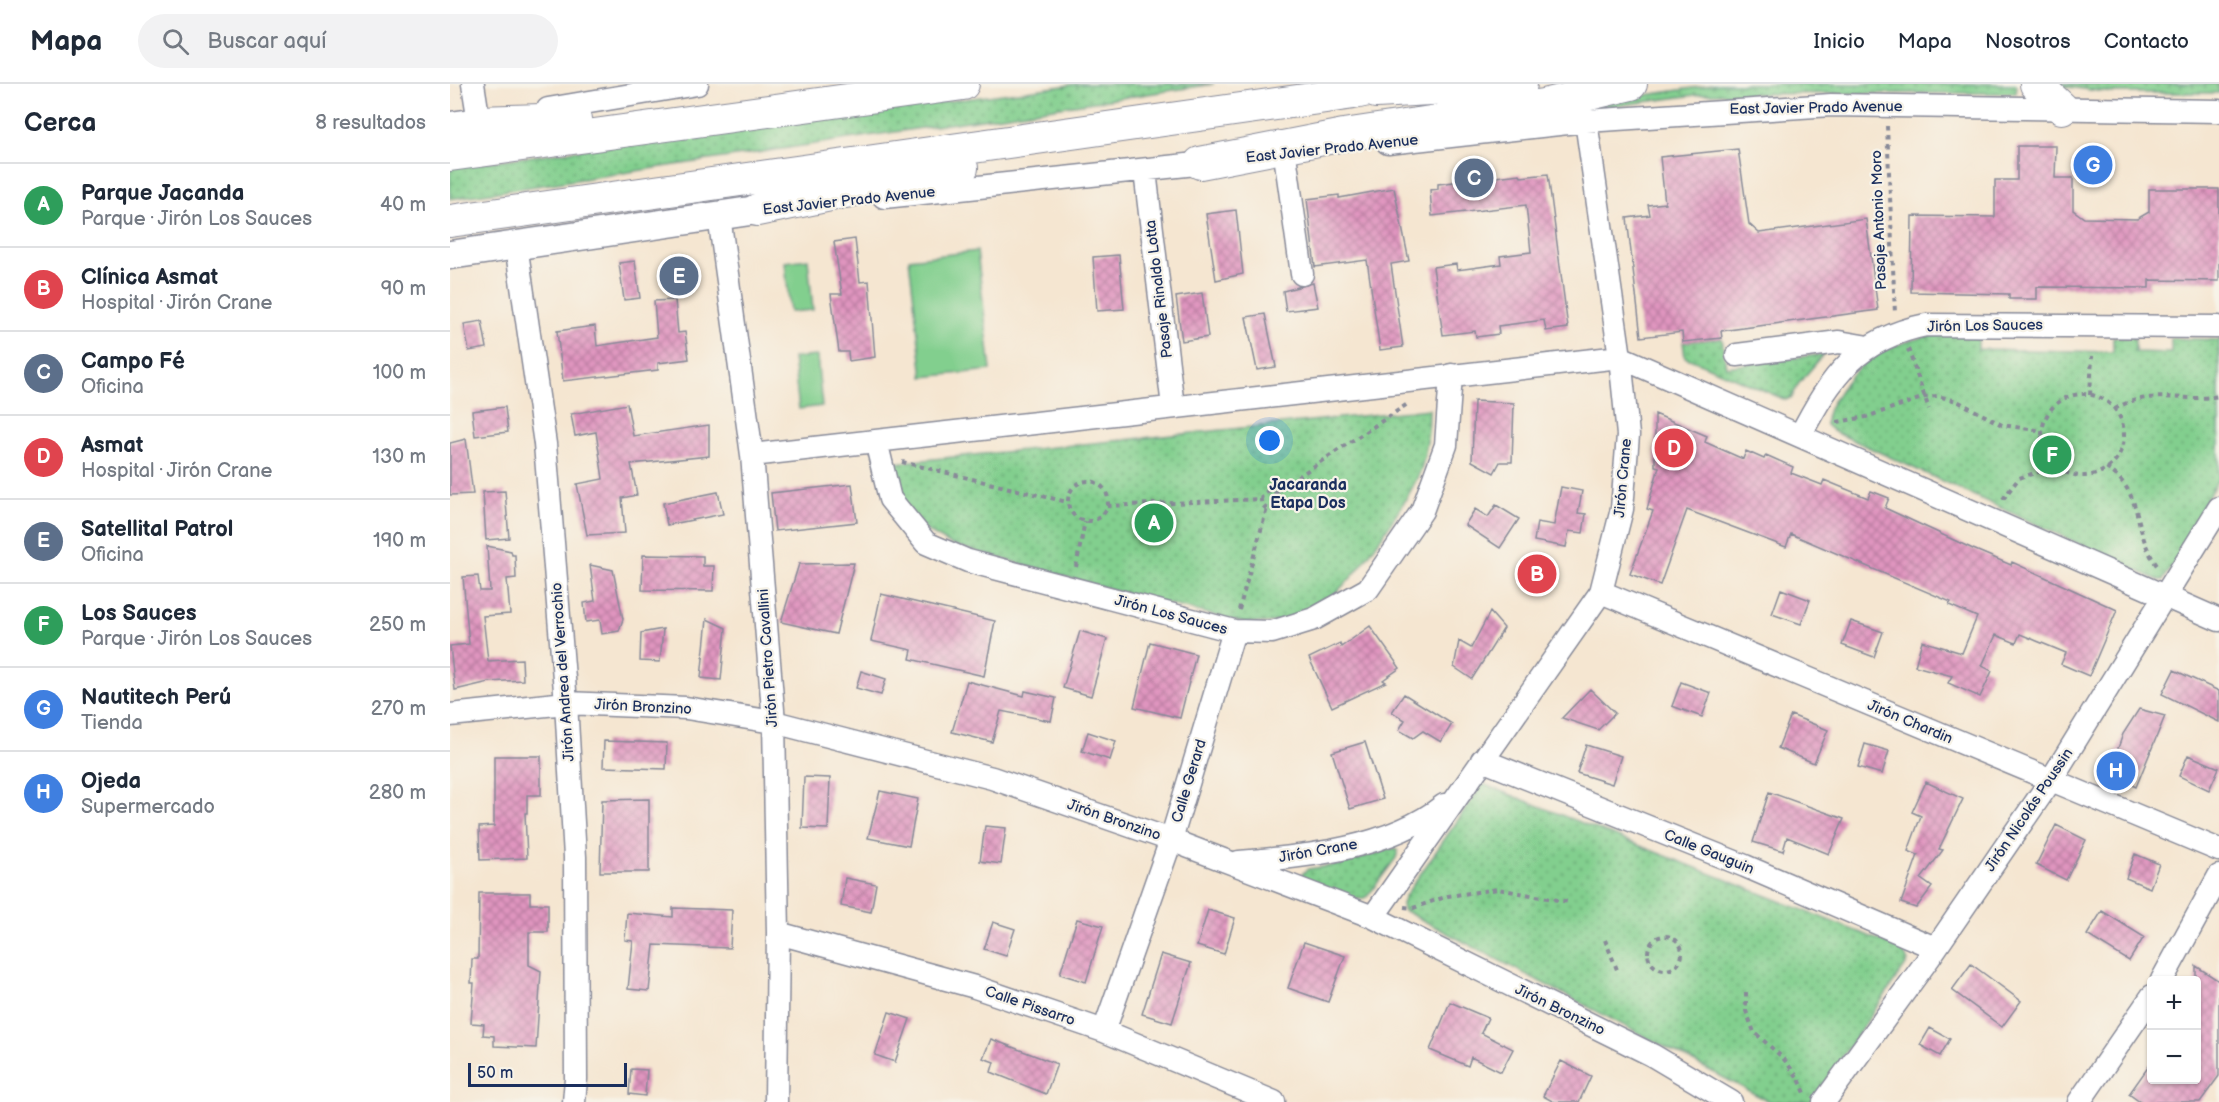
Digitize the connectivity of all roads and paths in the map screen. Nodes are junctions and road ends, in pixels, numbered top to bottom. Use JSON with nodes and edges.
{"nodes":[{"id":1,"x":473,"y":84,"type":"edge"},
{"id":2,"x":697,"y":84,"type":"edge"},
{"id":3,"x":931,"y":84,"type":"edge"},
{"id":4,"x":963,"y":84,"type":"edge"},
{"id":5,"x":1396,"y":84,"type":"edge"},
{"id":6,"x":1521,"y":84,"type":"edge"},
{"id":7,"x":1631,"y":84,"type":"edge"},
{"id":8,"x":2036,"y":84,"type":"edge"},
{"id":9,"x":661,"y":87,"type":"edge"},
{"id":10,"x":1354,"y":93,"type":"junction"},
{"id":11,"x":2062,"y":108,"type":"junction"},
{"id":12,"x":2219,"y":111,"type":"edge"},
{"id":13,"x":1193,"y":115,"type":"junction"},
{"id":14,"x":1586,"y":121,"type":"junction"},
{"id":15,"x":464,"y":124,"type":"edge"},
{"id":16,"x":1887,"y":125,"type":"dead end"},
{"id":17,"x":450,"y":155,"type":"edge"},
{"id":18,"x":1285,"y":155,"type":"junction"},
{"id":19,"x":1200,"y":164,"type":"junction"},
{"id":20,"x":1145,"y":171,"type":"junction"},
{"id":21,"x":757,"y":210,"type":"junction"},
{"id":22,"x":719,"y":216,"type":"junction"},
{"id":23,"x":450,"y":221,"type":"edge"},
{"id":24,"x":516,"y":245,"type":"junction"},
{"id":25,"x":450,"y":255,"type":"edge"},
{"id":26,"x":1302,"y":274,"type":"dead end"},
{"id":27,"x":1895,"y":315,"type":"dead end"},
{"id":28,"x":2219,"y":327,"type":"edge"},
{"id":29,"x":1868,"y":347,"type":"junction"},
{"id":30,"x":1907,"y":349,"type":"dead end"},
{"id":31,"x":1737,"y":356,"type":"dead end"},
{"id":32,"x":2092,"y":356,"type":"dead end"},
{"id":33,"x":1620,"y":357,"type":"junction"},
{"id":34,"x":1451,"y":375,"type":"junction"},
{"id":35,"x":2091,"y":395,"type":"junction"},
{"id":36,"x":2219,"y":396,"type":"edge"},
{"id":37,"x":1925,"y":397,"type":"junction"},
{"id":38,"x":1412,"y":401,"type":"dead end"},
{"id":39,"x":1173,"y":407,"type":"junction"},
{"id":40,"x":1929,"y":409,"type":"dead end"},
{"id":41,"x":2115,"y":409,"type":"junction"},
{"id":42,"x":1837,"y":422,"type":"dead end"},
{"id":43,"x":2043,"y":431,"type":"junction"},
{"id":44,"x":1800,"y":436,"type":"junction"},
{"id":45,"x":878,"y":449,"type":"junction"},
{"id":46,"x":752,"y":455,"type":"junction"},
{"id":47,"x":2058,"y":466,"type":"junction"},
{"id":48,"x":2106,"y":468,"type":"junction"},
{"id":49,"x":1275,"y":492,"type":"junction"},
{"id":50,"x":1262,"y":499,"type":"junction"},
{"id":51,"x":2003,"y":499,"type":"dead end"},
{"id":52,"x":1067,"y":502,"type":"junction"},
{"id":53,"x":1107,"y":506,"type":"junction"},
{"id":54,"x":1267,"y":508,"type":"junction"},
{"id":55,"x":2219,"y":508,"type":"edge"},
{"id":56,"x":1085,"y":521,"type":"junction"},
{"id":57,"x":2162,"y":571,"type":"dead end"},
{"id":58,"x":1072,"y":589,"type":"junction"},
{"id":59,"x":1602,"y":592,"type":"junction"},
{"id":60,"x":2164,"y":598,"type":"junction"},
{"id":61,"x":2219,"y":620,"type":"edge"},
{"id":62,"x":1234,"y":632,"type":"junction"},
{"id":63,"x":566,"y":703,"type":"junction"},
{"id":64,"x":450,"y":715,"type":"edge"},
{"id":65,"x":774,"y":722,"type":"junction"},
{"id":66,"x":1482,"y":760,"type":"junction"},
{"id":67,"x":2050,"y":780,"type":"junction"},
{"id":68,"x":1461,"y":790,"type":"junction"},
{"id":69,"x":1171,"y":840,"type":"junction"},
{"id":70,"x":2219,"y":850,"type":"edge"},
{"id":71,"x":1232,"y":863,"type":"junction"},
{"id":72,"x":2219,"y":876,"type":"edge"},
{"id":73,"x":1569,"y":902,"type":"dead end"},
{"id":74,"x":1398,"y":905,"type":"dead end"},
{"id":75,"x":1373,"y":917,"type":"junction"},
{"id":76,"x":778,"y":933,"type":"junction"},
{"id":77,"x":1605,"y":940,"type":"dead end"},
{"id":78,"x":1935,"y":948,"type":"junction"},
{"id":79,"x":1648,"y":951,"type":"joint"},
{"id":80,"x":1618,"y":972,"type":"dead end"},
{"id":81,"x":2165,"y":976,"type":"edge"},
{"id":82,"x":1746,"y":992,"type":"dead end"},
{"id":83,"x":2147,"y":1002,"type":"edge"},
{"id":84,"x":1104,"y":1031,"type":"junction"},
{"id":85,"x":574,"y":1102,"type":"edge"},
{"id":86,"x":776,"y":1102,"type":"edge"},
{"id":87,"x":1274,"y":1102,"type":"edge"},
{"id":88,"x":1731,"y":1102,"type":"edge"},
{"id":89,"x":1809,"y":1102,"type":"edge"},
{"id":90,"x":1824,"y":1102,"type":"edge"},
{"id":91,"x":2079,"y":1102,"type":"edge"}],
"edges":[{"from":1,"to":15,"type":"street"},
{"from":2,"to":9,"type":"street"},
{"from":3,"to":15,"type":"highway"},
{"from":4,"to":17,"type":"highway"},
{"from":5,"to":10,"type":"highway"},
{"from":6,"to":10,"type":"highway"},
{"from":7,"to":19,"type":"highway"},
{"from":8,"to":11,"type":"highway"},
{"from":9,"to":15,"type":"street"},
{"from":10,"to":13,"type":"highway"},
{"from":11,"to":12,"type":"street","name":"East Javier Prado Avenue"},
{"from":11,"to":14,"type":"street","name":"East Javier Prado Avenue"},
{"from":13,"to":21,"type":"highway"},
{"from":13,"to":23,"type":"highway"},
{"from":14,"to":18,"type":"street","name":"East Javier Prado Avenue"},
{"from":14,"to":33,"type":"street","name":"Jirón Crane"},
{"from":16,"to":27,"type":"path","name":"Pasaje Antonio Moro"},
{"from":18,"to":19,"type":"street","name":"East Javier Prado Avenue"},
{"from":18,"to":26,"type":"street"},
{"from":19,"to":20,"type":"street","name":"East Javier Prado Avenue"},
{"from":20,"to":21,"type":"street","name":"East Javier Prado Avenue"},
{"from":20,"to":39,"type":"street","name":"Pasaje Rinaldo Lotta"},
{"from":21,"to":22,"type":"main road","name":"East Javier Prado Avenue"},
{"from":22,"to":24,"type":"main road","name":"East Javier Prado Avenue"},
{"from":22,"to":46,"type":"street","name":"Jirón Pietro Cavallini"},
{"from":24,"to":25,"type":"main road","name":"East Javier Prado Avenue"},
{"from":24,"to":63,"type":"street","name":"Jirón Andrea del Verrochio"},
{"from":28,"to":29,"type":"street","name":"Jirón Los Sauces"},
{"from":29,"to":31,"type":"street"},
{"from":29,"to":44,"type":"street","name":"Jirón Los Sauces"},
{"from":30,"to":37,"type":"path"},
{"from":32,"to":35,"type":"path"},
{"from":33,"to":34,"type":"street"},
{"from":33,"to":44,"type":"street"},
{"from":33,"to":59,"type":"street","name":"Jirón Crane"},
{"from":34,"to":39,"type":"street"},
{"from":34,"to":62,"type":"street","name":"Jirón Los Sauces"},
{"from":35,"to":41,"type":"path"},
{"from":35,"to":43,"type":"path"},
{"from":36,"to":41,"type":"path"},
{"from":37,"to":40,"type":"path"},
{"from":37,"to":42,"type":"path"},
{"from":37,"to":43,"type":"path"},
{"from":38,"to":49,"type":"path"},
{"from":39,"to":45,"type":"street"},
{"from":41,"to":48,"type":"path"},
{"from":43,"to":47,"type":"path"},
{"from":44,"to":60,"type":"street"},
{"from":45,"to":46,"type":"street"},
{"from":45,"to":52,"type":"path"},
{"from":45,"to":58,"type":"street","name":"Jirón Los Sauces"},
{"from":46,"to":65,"type":"street","name":"Jirón Pietro Cavallini"},
{"from":47,"to":48,"type":"path"},
{"from":47,"to":51,"type":"path"},
{"from":48,"to":57,"type":"path"},
{"from":49,"to":50,"type":"path"},
{"from":49,"to":54,"type":"path"},
{"from":50,"to":53,"type":"path"},
{"from":50,"to":54,"type":"path"},
{"from":52,"to":53,"type":"path"},
{"from":52,"to":56,"type":"path"},
{"from":53,"to":56,"type":"path"},
{"from":54,"to":62,"type":"path"},
{"from":55,"to":60,"type":"street","name":"Jirón Nicolás Poussin"},
{"from":56,"to":58,"type":"path"},
{"from":58,"to":62,"type":"street","name":"Jirón Los Sauces"},
{"from":59,"to":66,"type":"street","name":"Jirón Crane"},
{"from":59,"to":67,"type":"street","name":"Jirón Chardin"},
{"from":60,"to":61,"type":"street"},
{"from":60,"to":67,"type":"street","name":"Jirón Nicolás Poussin"},
{"from":62,"to":69,"type":"street","name":"Calle Gerard"},
{"from":63,"to":64,"type":"street","name":"Jirón Bronzino"},
{"from":63,"to":65,"type":"street","name":"Jirón Bronzino"},
{"from":63,"to":85,"type":"street","name":"Jirón Andrea del Verrochio"},
{"from":65,"to":69,"type":"street","name":"Jirón Bronzino"},
{"from":65,"to":76,"type":"street","name":"Jirón Pietro Cavallini"},
{"from":66,"to":68,"type":"street","name":"Jirón Crane"},
{"from":66,"to":78,"type":"street","name":"Calle Gauguin"},
{"from":67,"to":70,"type":"street","name":"Jirón Chardin"},
{"from":67,"to":78,"type":"street","name":"Jirón Nicolás Poussin"},
{"from":68,"to":71,"type":"street","name":"Jirón Crane"},
{"from":68,"to":75,"type":"street","name":"Jirón Crane"},
{"from":69,"to":71,"type":"street","name":"Jirón Bronzino"},
{"from":69,"to":84,"type":"street","name":"Calle Gerard"},
{"from":71,"to":75,"type":"street","name":"Jirón Bronzino"},
{"from":72,"to":81,"type":"street"},
{"from":73,"to":74,"type":"path"},
{"from":75,"to":88,"type":"street","name":"Jirón Bronzino"},
{"from":76,"to":84,"type":"street","name":"Calle Pissarro"},
{"from":76,"to":86,"type":"street","name":"Jirón Pietro Cavallini"},
{"from":77,"to":80,"type":"path"},
{"from":78,"to":90,"type":"street","name":"Jirón Nicolás Poussin"},
{"from":79,"to":79,"type":"path"},
{"from":82,"to":89,"type":"path"},
{"from":83,"to":91,"type":"street"},
{"from":84,"to":87,"type":"street","name":"Calle Pissarro"}]}
